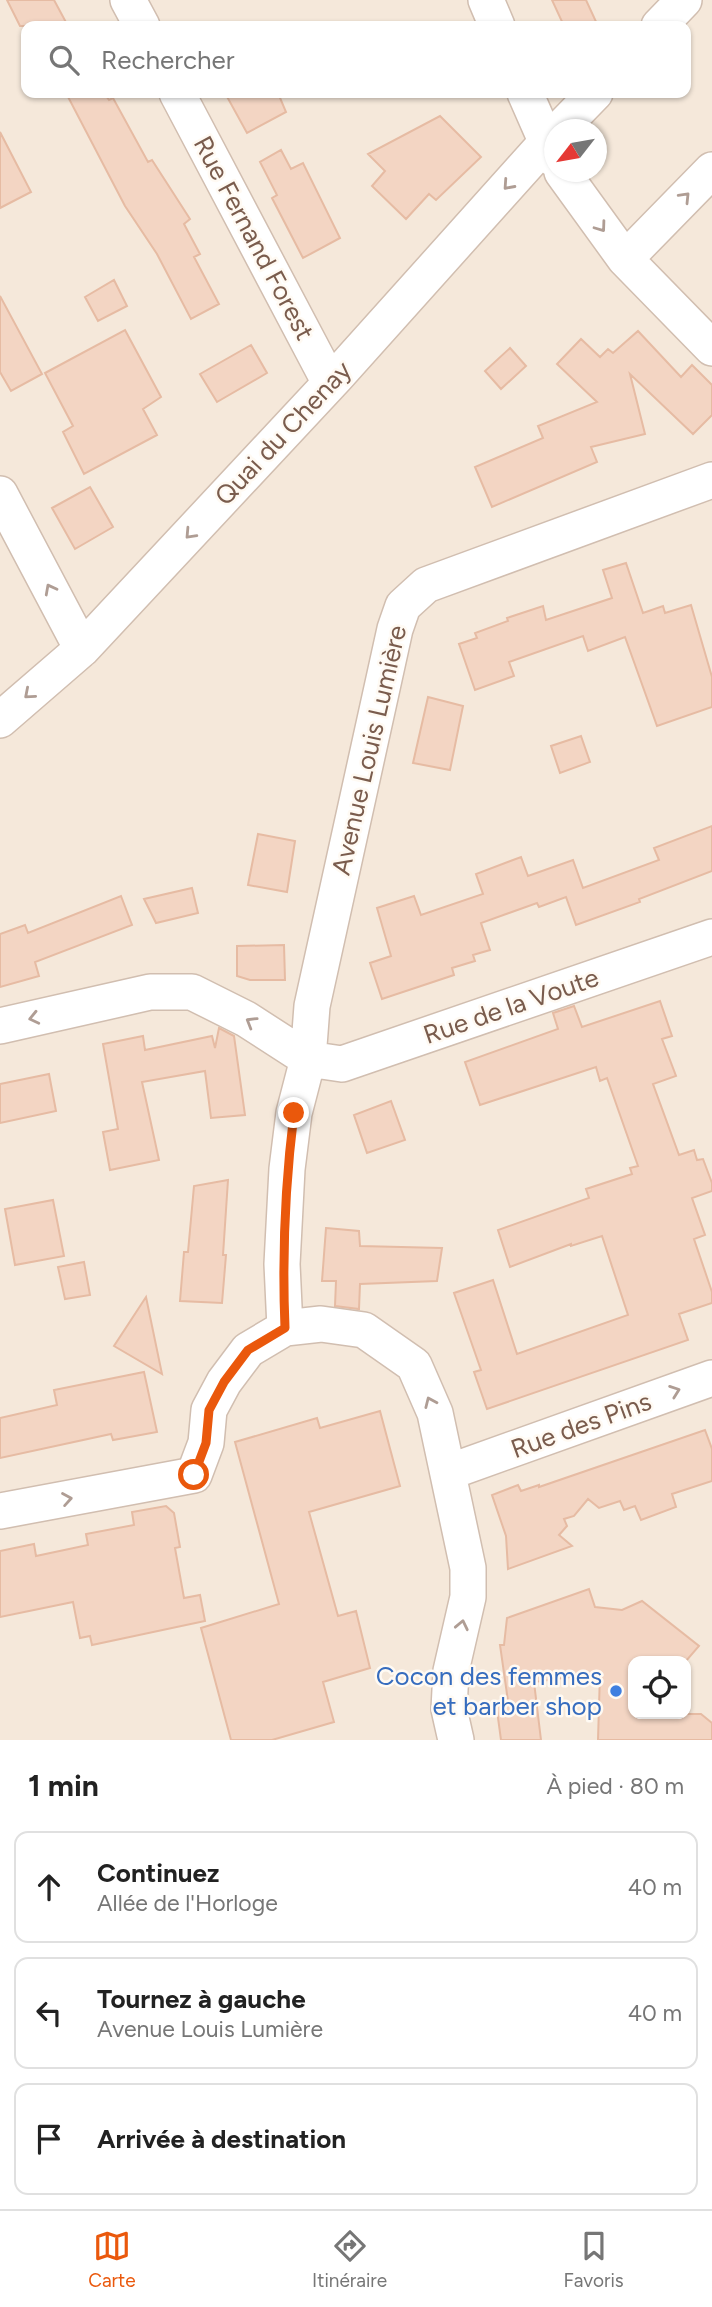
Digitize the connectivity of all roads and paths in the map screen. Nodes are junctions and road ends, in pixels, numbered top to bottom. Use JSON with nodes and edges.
{"nodes":[{"id":1,"x":128,"y":0,"type":"edge"},
{"id":2,"x":486,"y":0,"type":"edge"},
{"id":3,"x":684,"y":0,"type":"edge"},
{"id":4,"x":139,"y":21,"type":"edge"},
{"id":5,"x":495,"y":21,"type":"edge"},
{"id":6,"x":664,"y":21,"type":"edge"},
{"id":7,"x":180,"y":98,"type":"edge"},
{"id":8,"x":528,"y":98,"type":"edge"},
{"id":9,"x":591,"y":98,"type":"edge"},
{"id":10,"x":576,"y":119,"type":"edge"},
{"id":11,"x":544,"y":127,"type":"edge"},
{"id":12,"x":544,"y":159,"type":"edge"},
{"id":13,"x":712,"y":170,"type":"edge"},
{"id":14,"x":577,"y":182,"type":"edge"},
{"id":15,"x":625,"y":259,"type":"junction"},
{"id":16,"x":712,"y":348,"type":"edge"},
{"id":17,"x":330,"y":383,"type":"junction"},
{"id":18,"x":712,"y":480,"type":"edge"},
{"id":19,"x":0,"y":494,"type":"edge"},
{"id":20,"x":82,"y":649,"type":"junction"},
{"id":21,"x":0,"y":720,"type":"edge"},
{"id":22,"x":712,"y":937,"type":"edge"},
{"id":23,"x":0,"y":1026,"type":"edge"},
{"id":24,"x":308,"y":1059,"type":"junction"},
{"id":25,"x":285,"y":1328,"type":"junction"},
{"id":26,"x":712,"y":1378,"type":"edge"},
{"id":27,"x":449,"y":1472,"type":"junction"},
{"id":28,"x":0,"y":1511,"type":"edge"},
{"id":29,"x":456,"y":1740,"type":"edge"}],
"edges":[{"from":1,"to":4,"type":"street"},
{"from":2,"to":5,"type":"street"},
{"from":3,"to":6,"type":"street"},
{"from":7,"to":17,"type":"street","name":"Rue Fernand Forest"},
{"from":8,"to":11,"type":"street"},
{"from":9,"to":10,"type":"street","name":"Quai du Chenay"},
{"from":12,"to":17,"type":"street","name":"Quai du Chenay","one_way":true},
{"from":15,"to":13,"type":"street","one_way":true},
{"from":14,"to":15,"type":"street","one_way":true},
{"from":15,"to":16,"type":"street"},
{"from":17,"to":20,"type":"street","name":"Quai du Chenay","one_way":true},
{"from":18,"to":24,"type":"street","name":"Avenue Louis Lumière"},
{"from":20,"to":19,"type":"street","one_way":true},
{"from":20,"to":21,"type":"street","name":"Quai du Chenay","one_way":true},
{"from":22,"to":24,"type":"street","name":"Rue de la Voute"},
{"from":24,"to":23,"type":"street","one_way":true},
{"from":24,"to":25,"type":"street","name":"Avenue Louis Lumière"},
{"from":27,"to":25,"type":"street","one_way":true},
{"from":28,"to":25,"type":"street","one_way":true},
{"from":27,"to":26,"type":"street","name":"Rue des Pins","one_way":true},
{"from":29,"to":27,"type":"street","one_way":true}]}
